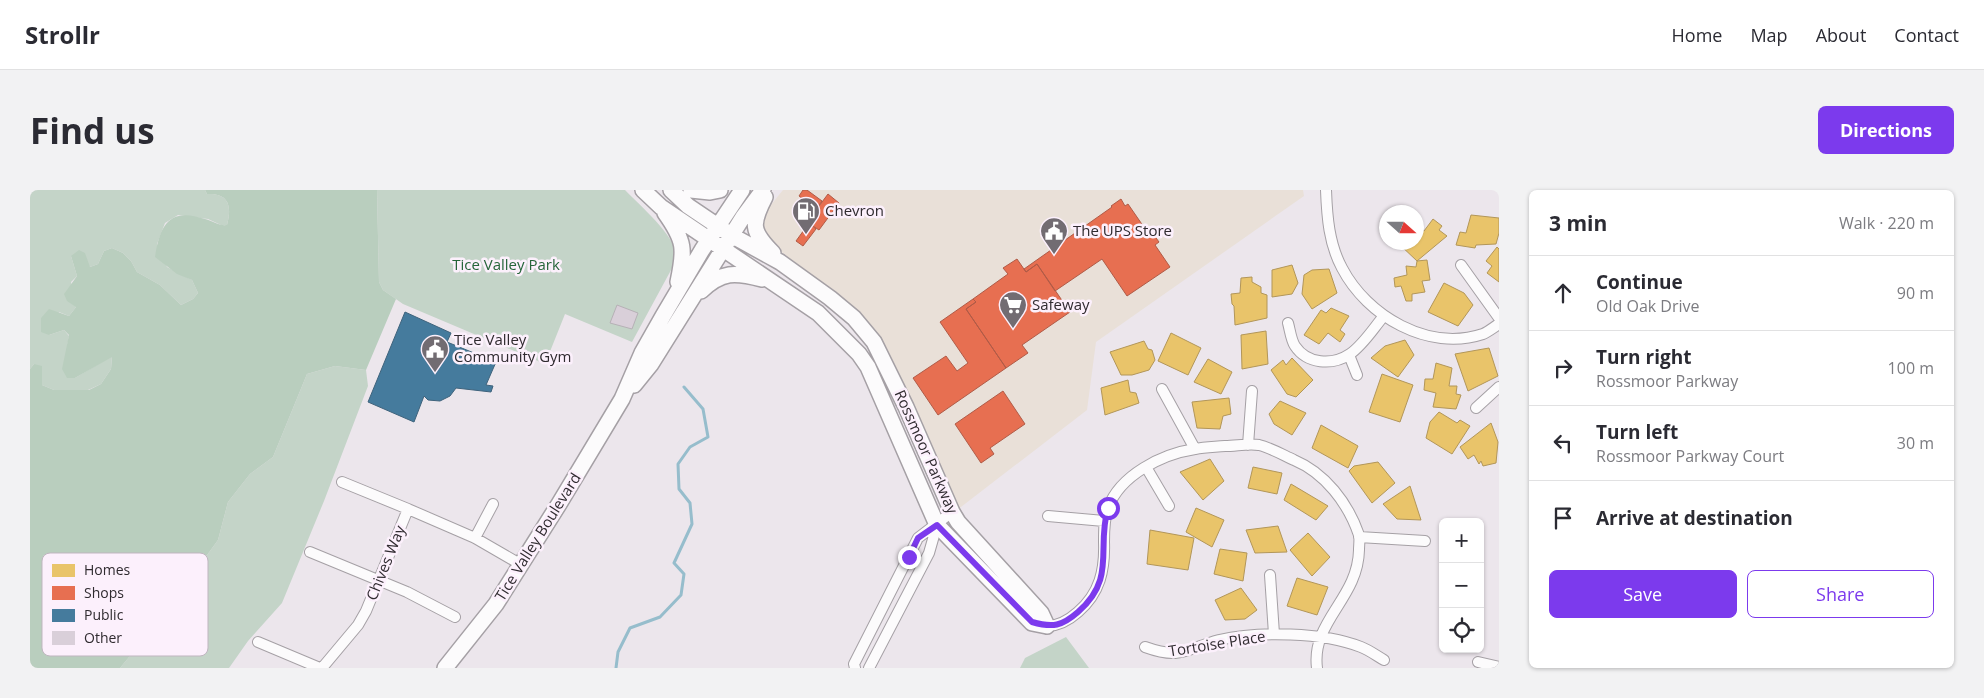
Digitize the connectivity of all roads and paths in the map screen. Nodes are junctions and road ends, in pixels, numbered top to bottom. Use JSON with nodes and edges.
{"nodes":[{"id":1,"x":643,"y":190,"type":"edge"},
{"id":2,"x":672,"y":190,"type":"edge"},
{"id":3,"x":691,"y":190,"type":"edge"},
{"id":4,"x":720,"y":190,"type":"edge"},
{"id":5,"x":742,"y":190,"type":"edge"},
{"id":6,"x":763,"y":190,"type":"edge"},
{"id":7,"x":768,"y":190,"type":"edge"},
{"id":8,"x":1326,"y":190,"type":"edge"},
{"id":9,"x":661,"y":208,"type":"junction"},
{"id":10,"x":714,"y":233,"type":"junction"},
{"id":11,"x":731,"y":235,"type":"junction"},
{"id":12,"x":723,"y":248,"type":"junction"},
{"id":13,"x":780,"y":262,"type":"junction"},
{"id":14,"x":1461,"y":265,"type":"dead end"},
{"id":15,"x":773,"y":281,"type":"junction"},
{"id":16,"x":680,"y":302,"type":"junction"},
{"id":17,"x":1383,"y":316,"type":"junction"},
{"id":18,"x":1499,"y":318,"type":"edge"},
{"id":19,"x":1288,"y":323,"type":"dead end"},
{"id":20,"x":1499,"y":324,"type":"edge"},
{"id":21,"x":1349,"y":355,"type":"junction"},
{"id":22,"x":1357,"y":375,"type":"dead end"},
{"id":23,"x":1499,"y":387,"type":"edge"},
{"id":24,"x":1162,"y":389,"type":"dead end"},
{"id":25,"x":1252,"y":391,"type":"dead end"},
{"id":26,"x":1476,"y":408,"type":"dead end"},
{"id":27,"x":1248,"y":445,"type":"junction"},
{"id":28,"x":1195,"y":449,"type":"junction"},
{"id":29,"x":1146,"y":467,"type":"junction"},
{"id":30,"x":342,"y":482,"type":"dead end"},
{"id":31,"x":493,"y":504,"type":"dead end"},
{"id":32,"x":1169,"y":506,"type":"dead end"},
{"id":33,"x":408,"y":509,"type":"junction"},
{"id":34,"x":952,"y":512,"type":"junction"},
{"id":35,"x":1048,"y":516,"type":"dead end"},
{"id":36,"x":1104,"y":521,"type":"junction"},
{"id":37,"x":937,"y":525,"type":"junction"},
{"id":38,"x":1359,"y":536,"type":"junction"},
{"id":39,"x":475,"y":538,"type":"junction"},
{"id":40,"x":1425,"y":541,"type":"dead end"},
{"id":41,"x":310,"y":552,"type":"dead end"},
{"id":42,"x":520,"y":564,"type":"junction"},
{"id":43,"x":1270,"y":575,"type":"dead end"},
{"id":44,"x":379,"y":581,"type":"junction"},
{"id":45,"x":455,"y":617,"type":"dead end"},
{"id":46,"x":1047,"y":626,"type":"junction"},
{"id":47,"x":1274,"y":634,"type":"junction"},
{"id":48,"x":1319,"y":636,"type":"junction"},
{"id":49,"x":258,"y":642,"type":"dead end"},
{"id":50,"x":1145,"y":647,"type":"dead end"},
{"id":51,"x":1384,"y":660,"type":"dead end"},
{"id":52,"x":1478,"y":662,"type":"dead end"},
{"id":53,"x":1499,"y":667,"type":"edge"},
{"id":54,"x":321,"y":668,"type":"edge"},
{"id":55,"x":445,"y":668,"type":"edge"},
{"id":56,"x":855,"y":668,"type":"edge"},
{"id":57,"x":870,"y":668,"type":"edge"},
{"id":58,"x":1317,"y":668,"type":"edge"}],
"edges":[{"from":1,"to":9,"type":"street","name":"Rossmoor Parkway"},
{"from":2,"to":10,"type":"street","name":"Rossmoor Parkway"},
{"from":3,"to":4,"type":"street"},
{"from":5,"to":10,"type":"street","name":"Tice Valley Boulevard"},
{"from":6,"to":11,"type":"street","name":"Tice Valley Boulevard"},
{"from":7,"to":13,"type":"street"},
{"from":8,"to":17,"type":"street"},
{"from":9,"to":10,"type":"street","name":"Rossmoor Parkway"},
{"from":9,"to":16,"type":"street"},
{"from":10,"to":11,"type":"street","name":"Rossmoor Parkway"},
{"from":10,"to":12,"type":"street","name":"Rossmoor Parkway"},
{"from":10,"to":16,"type":"street","name":"Tice Valley Boulevard"},
{"from":11,"to":12,"type":"street","name":"Tice Valley Boulevard"},
{"from":11,"to":13,"type":"street","name":"Rossmoor Parkway"},
{"from":12,"to":15,"type":"street","name":"Rossmoor Parkway"},
{"from":12,"to":16,"type":"street","name":"Tice Valley Boulevard"},
{"from":13,"to":34,"type":"street","name":"Rossmoor Parkway"},
{"from":14,"to":18,"type":"street"},
{"from":15,"to":16,"type":"street"},
{"from":15,"to":37,"type":"street","name":"Rossmoor Parkway"},
{"from":16,"to":42,"type":"street","name":"Tice Valley Boulevard"},
{"from":17,"to":20,"type":"street"},
{"from":17,"to":21,"type":"street"},
{"from":19,"to":21,"type":"street"},
{"from":21,"to":22,"type":"street"},
{"from":23,"to":26,"type":"street"},
{"from":24,"to":28,"type":"street"},
{"from":25,"to":27,"type":"street"},
{"from":27,"to":28,"type":"street"},
{"from":27,"to":38,"type":"street"},
{"from":28,"to":29,"type":"street"},
{"from":29,"to":32,"type":"street"},
{"from":29,"to":36,"type":"street"},
{"from":30,"to":33,"type":"street"},
{"from":31,"to":39,"type":"street"},
{"from":33,"to":39,"type":"street","name":"Chives Way"},
{"from":33,"to":44,"type":"street","name":"Chives Way"},
{"from":34,"to":37,"type":"street"},
{"from":34,"to":46,"type":"street","name":"Rossmoor Parkway"},
{"from":35,"to":36,"type":"street"},
{"from":36,"to":46,"type":"street"},
{"from":37,"to":46,"type":"street","name":"Rossmoor Parkway"},
{"from":37,"to":56,"type":"street"},
{"from":37,"to":57,"type":"street"},
{"from":38,"to":40,"type":"street"},
{"from":38,"to":48,"type":"street"},
{"from":39,"to":42,"type":"street","name":"Chives Way"},
{"from":41,"to":44,"type":"street"},
{"from":42,"to":55,"type":"street","name":"Tice Valley Boulevard"},
{"from":43,"to":47,"type":"street"},
{"from":44,"to":45,"type":"street"},
{"from":44,"to":54,"type":"street","name":"Chives Way"},
{"from":47,"to":48,"type":"street","name":"Tortoise Place"},
{"from":47,"to":50,"type":"street","name":"Tortoise Place"},
{"from":48,"to":51,"type":"street","name":"Tortoise Place"},
{"from":48,"to":58,"type":"street"},
{"from":49,"to":54,"type":"street"},
{"from":52,"to":53,"type":"street"}]}
